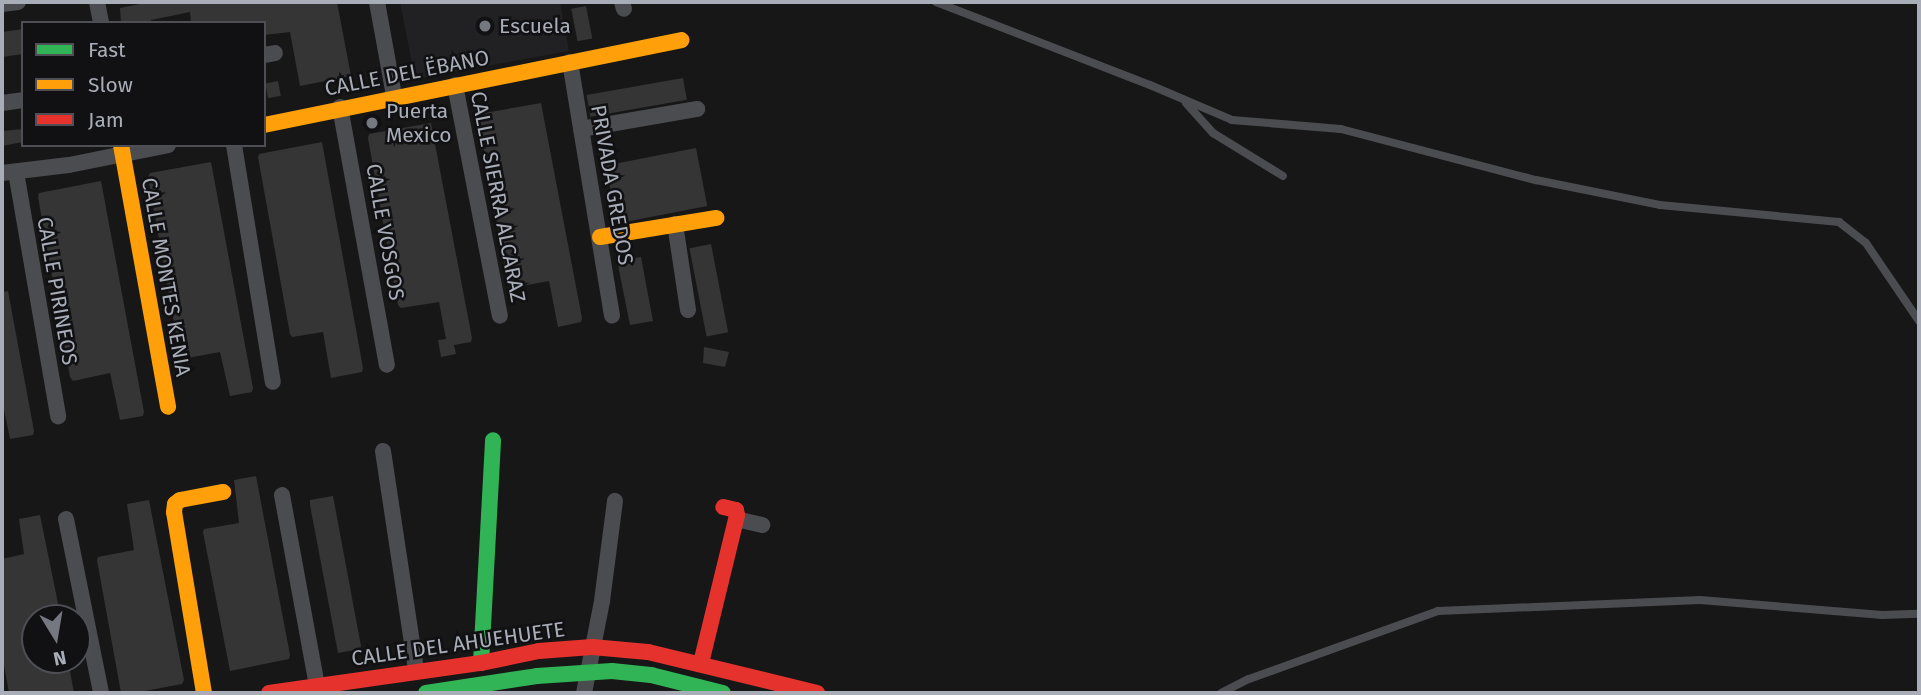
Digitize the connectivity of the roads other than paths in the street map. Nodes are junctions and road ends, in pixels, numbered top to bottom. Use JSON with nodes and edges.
{"nodes":[{"id":1,"x":18,"y":2,"type":"edge"},
{"id":2,"x":97,"y":2,"type":"edge"},
{"id":3,"x":377,"y":2,"type":"edge"},
{"id":4,"x":936,"y":2,"type":"edge"},
{"id":5,"x":2,"y":4,"type":"edge"},
{"id":6,"x":100,"y":21,"type":"edge"},
{"id":7,"x":681,"y":40,"type":"dead end"},
{"id":8,"x":570,"y":62,"type":"junction"},
{"id":9,"x":454,"y":85,"type":"junction"},
{"id":10,"x":394,"y":96,"type":"junction"},
{"id":11,"x":21,"y":100,"type":"edge"},
{"id":12,"x":1184,"y":102,"type":"junction"},
{"id":13,"x":2,"y":103,"type":"edge"},
{"id":14,"x":340,"y":107,"type":"junction"},
{"id":15,"x":697,"y":109,"type":"dead end"},
{"id":16,"x":266,"y":125,"type":"edge"},
{"id":17,"x":580,"y":130,"type":"junction"},
{"id":18,"x":150,"y":147,"type":"edge"},
{"id":19,"x":234,"y":147,"type":"edge"},
{"id":20,"x":122,"y":150,"type":"edge"},
{"id":21,"x":9,"y":173,"type":"edge"},
{"id":22,"x":1283,"y":176,"type":"dead end"},
{"id":23,"x":716,"y":218,"type":"dead end"},
{"id":24,"x":675,"y":224,"type":"junction"},
{"id":25,"x":600,"y":237,"type":"junction"},
{"id":26,"x":688,"y":310,"type":"dead end"},
{"id":27,"x":500,"y":316,"type":"dead end"},
{"id":28,"x":612,"y":316,"type":"dead end"},
{"id":29,"x":1919,"y":321,"type":"edge"},
{"id":30,"x":387,"y":365,"type":"dead end"},
{"id":31,"x":273,"y":383,"type":"dead end"},
{"id":32,"x":168,"y":407,"type":"dead end"},
{"id":33,"x":58,"y":416,"type":"dead end"},
{"id":34,"x":493,"y":440,"type":"dead end"},
{"id":35,"x":383,"y":452,"type":"dead end"},
{"id":36,"x":223,"y":492,"type":"dead end"},
{"id":37,"x":282,"y":495,"type":"dead end"},
{"id":38,"x":615,"y":501,"type":"dead end"},
{"id":39,"x":723,"y":507,"type":"dead end"},
{"id":40,"x":66,"y":519,"type":"dead end"},
{"id":41,"x":736,"y":519,"type":"junction"},
{"id":42,"x":762,"y":526,"type":"dead end"},
{"id":43,"x":1919,"y":614,"type":"edge"},
{"id":44,"x":592,"y":647,"type":"junction"},
{"id":45,"x":481,"y":663,"type":"junction"},
{"id":46,"x":701,"y":663,"type":"junction"},
{"id":47,"x":416,"y":670,"type":"junction"},
{"id":48,"x":589,"y":671,"type":"junction"},
{"id":49,"x":317,"y":685,"type":"junction"},
{"id":50,"x":363,"y":686,"type":"edge"},
{"id":51,"x":683,"y":688,"type":"edge"},
{"id":52,"x":101,"y":693,"type":"edge"},
{"id":53,"x":204,"y":693,"type":"edge"},
{"id":54,"x":268,"y":693,"type":"edge"},
{"id":55,"x":426,"y":693,"type":"edge"},
{"id":56,"x":584,"y":693,"type":"edge"},
{"id":57,"x":723,"y":693,"type":"edge"},
{"id":58,"x":817,"y":693,"type":"edge"},
{"id":59,"x":1221,"y":693,"type":"edge"}],
"edges":[{"from":1,"to":5,"type":"street"},
{"from":2,"to":6,"type":"street"},
{"from":3,"to":10,"type":"street"},
{"from":4,"to":12,"type":"lane"},
{"from":7,"to":8,"type":"street","name":"CALLE DEL ËBANO"},
{"from":8,"to":9,"type":"street","name":"CALLE DEL ËBANO"},
{"from":8,"to":17,"type":"street","name":"PRIVADA GREDOS"},
{"from":9,"to":10,"type":"street","name":"CALLE DEL ËBANO"},
{"from":9,"to":27,"type":"street","name":"CALLE SIERRA ALCARAZ"},
{"from":10,"to":14,"type":"street","name":"CALLE DEL ËBANO"},
{"from":11,"to":13,"type":"street"},
{"from":12,"to":22,"type":"lane"},
{"from":12,"to":29,"type":"lane"},
{"from":14,"to":16,"type":"street","name":"CALLE DEL ËBANO"},
{"from":14,"to":30,"type":"street","name":"CALLE VOSGOS"},
{"from":15,"to":17,"type":"street"},
{"from":17,"to":25,"type":"street","name":"PRIVADA GREDOS"},
{"from":18,"to":20,"type":"street"},
{"from":19,"to":31,"type":"street"},
{"from":20,"to":21,"type":"street"},
{"from":20,"to":32,"type":"street","name":"CALLE MONTES KENIA"},
{"from":21,"to":33,"type":"street","name":"CALLE PIRINEOS"},
{"from":23,"to":24,"type":"street"},
{"from":24,"to":25,"type":"street"},
{"from":24,"to":26,"type":"street"},
{"from":25,"to":28,"type":"street","name":"PRIVADA GREDOS"},
{"from":34,"to":45,"type":"street"},
{"from":35,"to":47,"type":"street"},
{"from":36,"to":53,"type":"street"},
{"from":37,"to":49,"type":"street"},
{"from":38,"to":44,"type":"street"},
{"from":39,"to":41,"type":"street"},
{"from":40,"to":52,"type":"street"},
{"from":41,"to":42,"type":"street"},
{"from":41,"to":46,"type":"street"},
{"from":43,"to":59,"type":"lane"},
{"from":44,"to":45,"type":"street","name":"CALLE DEL AHUEHUETE"},
{"from":44,"to":46,"type":"street","name":"CALLE DEL AHUEHUETE"},
{"from":44,"to":48,"type":"street"},
{"from":45,"to":47,"type":"street","name":"CALLE DEL AHUEHUETE"},
{"from":46,"to":58,"type":"street","name":"CALLE DEL AHUEHUETE"},
{"from":47,"to":50,"type":"street","name":"CALLE DEL AHUEHUETE"},
{"from":48,"to":51,"type":"street","name":"CALLE DEL AHUEHUETE"},
{"from":48,"to":55,"type":"street","name":"CALLE DEL AHUEHUETE"},
{"from":48,"to":56,"type":"street"},
{"from":49,"to":50,"type":"street","name":"CALLE DEL AHUEHUETE"},
{"from":49,"to":54,"type":"street","name":"CALLE DEL AHUEHUETE"},
{"from":51,"to":57,"type":"street","name":"CALLE DEL AHUEHUETE"}]}
